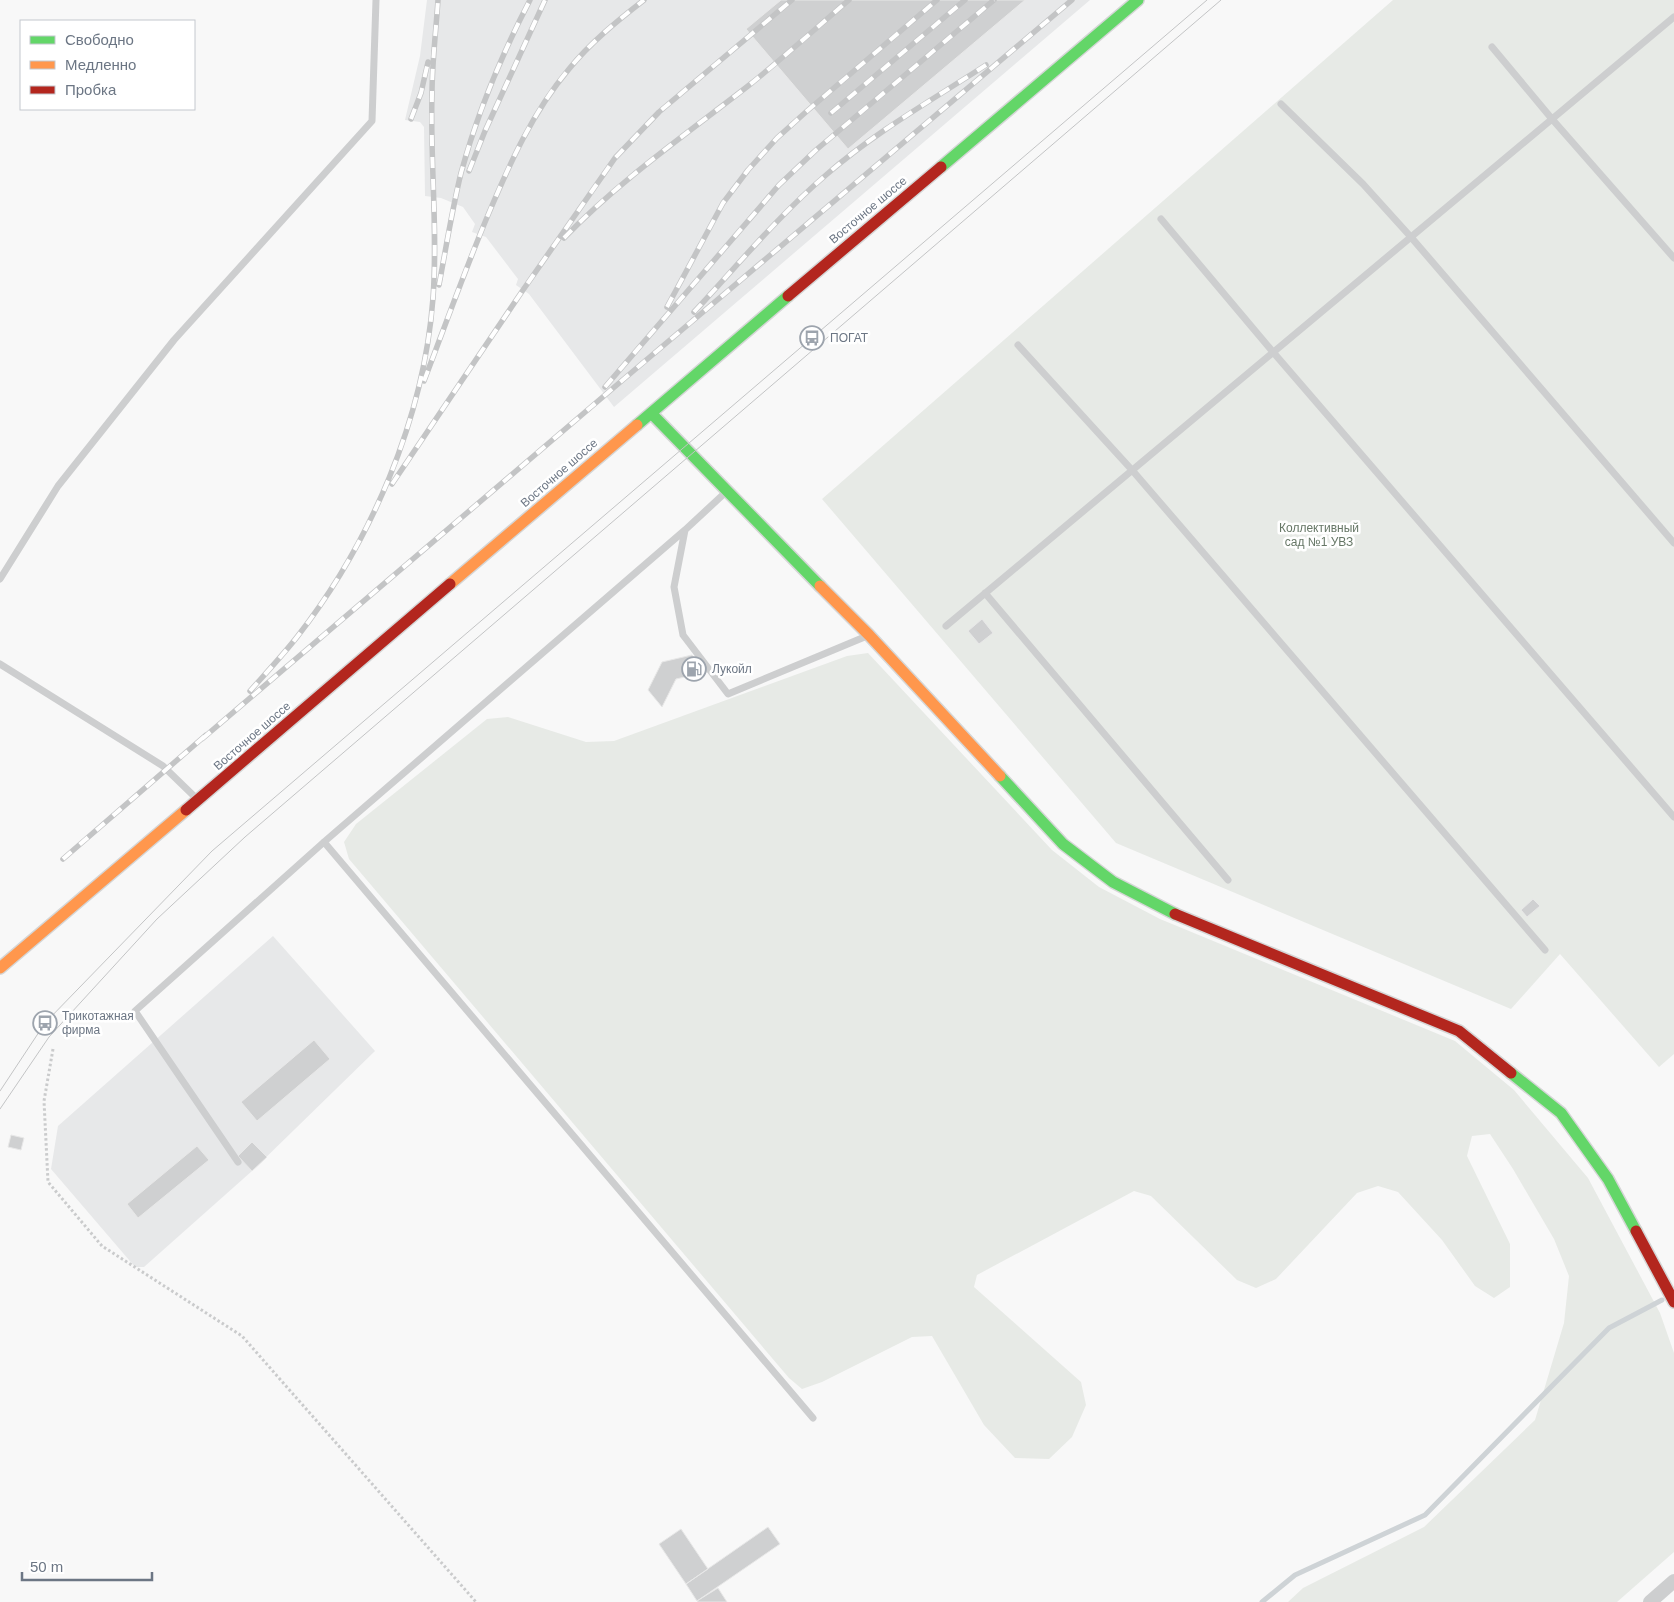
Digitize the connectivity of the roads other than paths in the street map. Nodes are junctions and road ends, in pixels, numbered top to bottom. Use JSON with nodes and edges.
{"nodes":[{"id":1,"x":376,"y":0,"type":"edge"},
{"id":2,"x":1138,"y":0,"type":"edge"},
{"id":3,"x":1674,"y":17,"type":"edge"},
{"id":4,"x":1492,"y":47,"type":"dead end"},
{"id":5,"x":1281,"y":104,"type":"dead end"},
{"id":6,"x":1552,"y":119,"type":"junction"},
{"id":7,"x":1161,"y":219,"type":"dead end"},
{"id":8,"x":1410,"y":236,"type":"junction"},
{"id":9,"x":1674,"y":258,"type":"edge"},
{"id":10,"x":1018,"y":344,"type":"dead end"},
{"id":11,"x":1273,"y":352,"type":"junction"},
{"id":12,"x":650,"y":413,"type":"junction"},
{"id":13,"x":1132,"y":470,"type":"junction"},
{"id":14,"x":727,"y":490,"type":"junction"},
{"id":15,"x":685,"y":530,"type":"junction"},
{"id":16,"x":1674,"y":543,"type":"edge"},
{"id":17,"x":0,"y":579,"type":"edge"},
{"id":18,"x":985,"y":593,"type":"junction"},
{"id":19,"x":946,"y":626,"type":"dead end"},
{"id":20,"x":869,"y":635,"type":"junction"},
{"id":21,"x":0,"y":664,"type":"edge"},
{"id":22,"x":198,"y":800,"type":"junction"},
{"id":23,"x":1674,"y":817,"type":"edge"},
{"id":24,"x":324,"y":842,"type":"junction"},
{"id":25,"x":1228,"y":880,"type":"dead end"},
{"id":26,"x":1545,"y":950,"type":"dead end"},
{"id":27,"x":0,"y":968,"type":"edge"},
{"id":28,"x":238,"y":1162,"type":"dead end"},
{"id":29,"x":1674,"y":1302,"type":"edge"},
{"id":30,"x":814,"y":1418,"type":"dead end"},
{"id":31,"x":1674,"y":1581,"type":"edge"},
{"id":32,"x":1650,"y":1602,"type":"edge"}],
"edges":[{"from":1,"to":17,"type":"lane"},
{"from":2,"to":12,"type":"main road","name":"Восточное шоссе"},
{"from":3,"to":6,"type":"lane"},
{"from":4,"to":6,"type":"lane"},
{"from":5,"to":8,"type":"lane"},
{"from":6,"to":8,"type":"lane"},
{"from":6,"to":9,"type":"lane"},
{"from":7,"to":11,"type":"lane"},
{"from":8,"to":11,"type":"lane"},
{"from":8,"to":16,"type":"lane"},
{"from":10,"to":13,"type":"lane"},
{"from":11,"to":13,"type":"lane"},
{"from":11,"to":23,"type":"lane"},
{"from":12,"to":14,"type":"main road"},
{"from":12,"to":22,"type":"main road","name":"Восточное шоссе"},
{"from":13,"to":18,"type":"lane"},
{"from":13,"to":26,"type":"lane"},
{"from":14,"to":15,"type":"lane"},
{"from":14,"to":20,"type":"main road"},
{"from":15,"to":20,"type":"lane"},
{"from":15,"to":24,"type":"lane"},
{"from":18,"to":19,"type":"lane"},
{"from":18,"to":25,"type":"lane"},
{"from":20,"to":29,"type":"main road"},
{"from":21,"to":22,"type":"lane"},
{"from":22,"to":27,"type":"main road","name":"Восточное шоссе"},
{"from":24,"to":28,"type":"lane"},
{"from":24,"to":30,"type":"lane"},
{"from":31,"to":32,"type":"street"}]}
